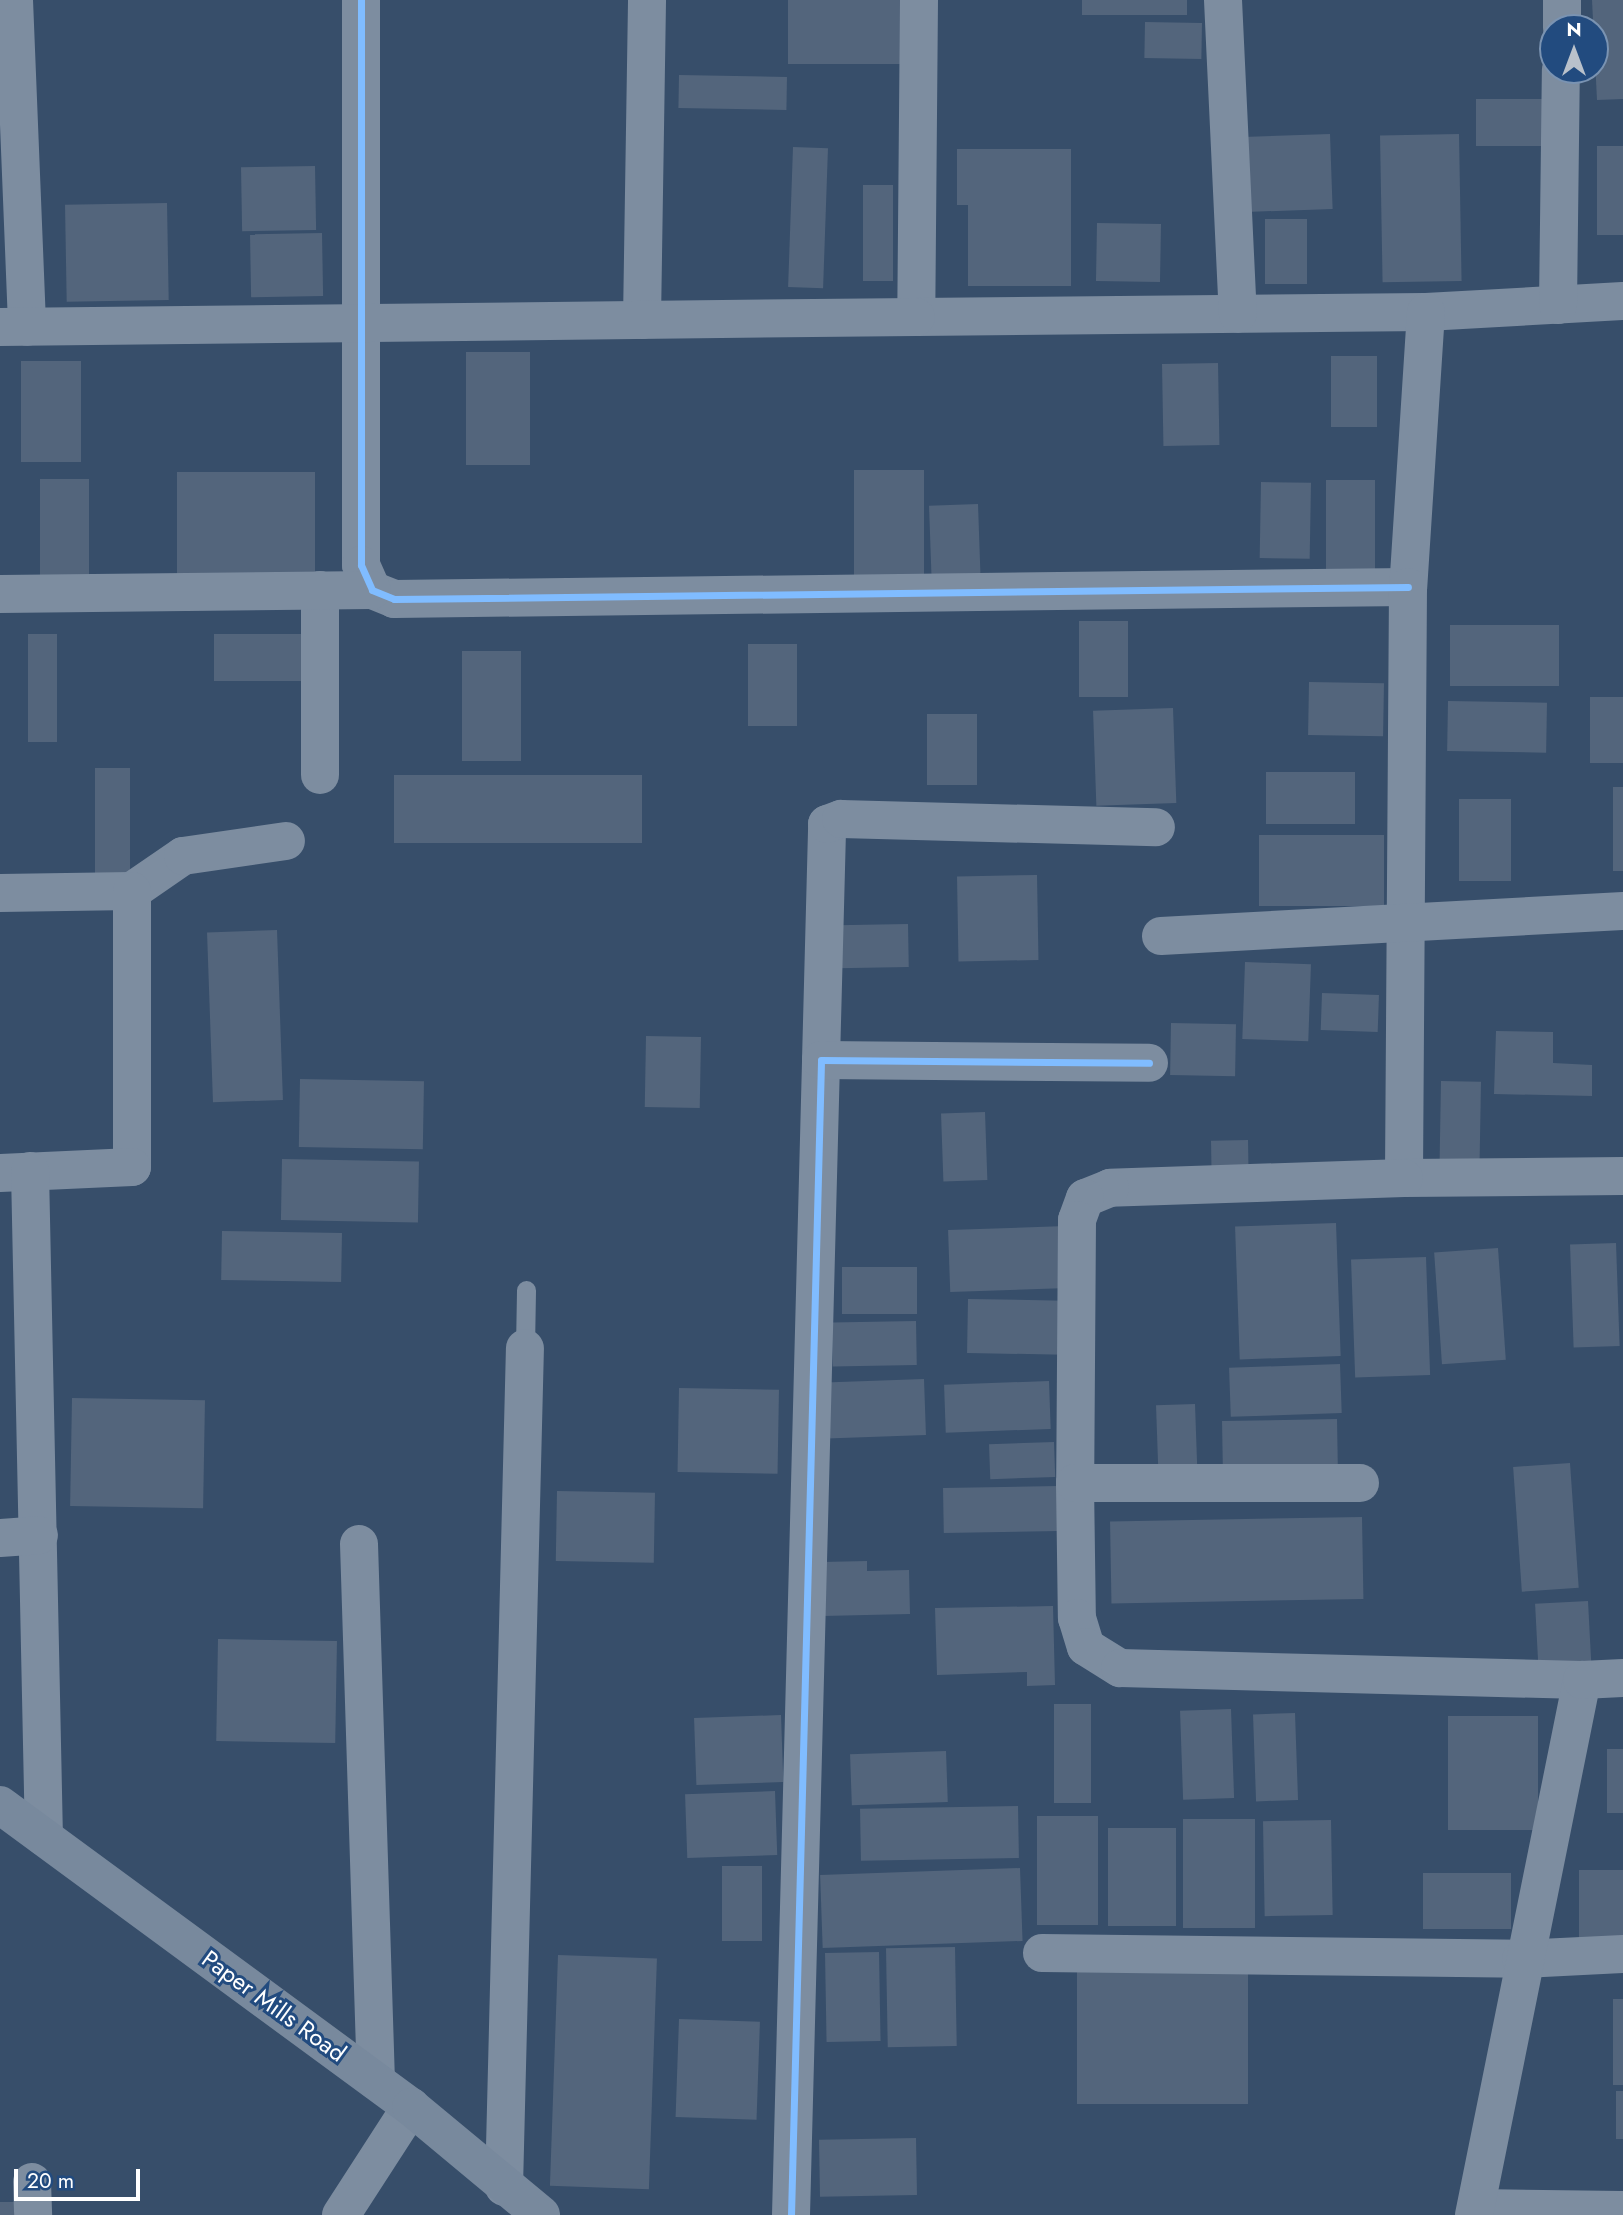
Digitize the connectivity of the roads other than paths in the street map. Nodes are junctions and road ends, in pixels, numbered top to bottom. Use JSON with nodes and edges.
{"nodes":[{"id":1,"x":14,"y":0,"type":"edge"},
{"id":2,"x":361,"y":0,"type":"edge"},
{"id":3,"x":647,"y":0,"type":"edge"},
{"id":4,"x":919,"y":0,"type":"edge"},
{"id":5,"x":1223,"y":0,"type":"edge"},
{"id":6,"x":1561,"y":84,"type":"edge"},
{"id":7,"x":1623,"y":301,"type":"edge"},
{"id":8,"x":1558,"y":305,"type":"junction"},
{"id":9,"x":1426,"y":312,"type":"junction"},
{"id":10,"x":1238,"y":314,"type":"junction"},
{"id":11,"x":916,"y":317,"type":"junction"},
{"id":12,"x":361,"y":320,"type":"junction"},
{"id":13,"x":642,"y":320,"type":"junction"},
{"id":14,"x":13,"y":327,"type":"edge"},
{"id":15,"x":1408,"y":587,"type":"junction"},
{"id":16,"x":320,"y":590,"type":"junction"},
{"id":17,"x":372,"y":590,"type":"junction"},
{"id":18,"x":0,"y":594,"type":"edge"},
{"id":19,"x":320,"y":775,"type":"dead end"},
{"id":20,"x":1156,"y":827,"type":"dead end"},
{"id":21,"x":286,"y":841,"type":"dead end"},
{"id":22,"x":132,"y":891,"type":"junction"},
{"id":23,"x":0,"y":893,"type":"edge"},
{"id":24,"x":1623,"y":911,"type":"edge"},
{"id":25,"x":1403,"y":919,"type":"junction"},
{"id":26,"x":1161,"y":936,"type":"dead end"},
{"id":27,"x":821,"y":1060,"type":"junction"},
{"id":28,"x":1149,"y":1063,"type":"dead end"},
{"id":29,"x":15,"y":1172,"type":"edge"},
{"id":30,"x":1623,"y":1176,"type":"edge"},
{"id":31,"x":1404,"y":1178,"type":"junction"},
{"id":32,"x":526,"y":1290,"type":"dead end"},
{"id":33,"x":525,"y":1349,"type":"joint"},
{"id":34,"x":1075,"y":1483,"type":"junction"},
{"id":35,"x":1360,"y":1483,"type":"dead end"},
{"id":36,"x":39,"y":1535,"type":"junction"},
{"id":37,"x":0,"y":1538,"type":"edge"},
{"id":38,"x":359,"y":1544,"type":"dead end"},
{"id":39,"x":1623,"y":1678,"type":"edge"},
{"id":40,"x":1582,"y":1680,"type":"junction"},
{"id":41,"x":0,"y":1805,"type":"edge"},
{"id":42,"x":44,"y":1838,"type":"junction"},
{"id":43,"x":1042,"y":1953,"type":"dead end"},
{"id":44,"x":1623,"y":1954,"type":"edge"},
{"id":45,"x":1521,"y":1959,"type":"junction"},
{"id":46,"x":376,"y":2081,"type":"junction"},
{"id":47,"x":411,"y":2107,"type":"junction"},
{"id":48,"x":504,"y":2187,"type":"junction"},
{"id":49,"x":1623,"y":2210,"type":"edge"},
{"id":50,"x":1475,"y":2212,"type":"edge"},
{"id":51,"x":341,"y":2215,"type":"edge"},
{"id":52,"x":541,"y":2215,"type":"edge"},
{"id":53,"x":791,"y":2215,"type":"edge"}],
"edges":[{"from":1,"to":14,"type":"street"},
{"from":2,"to":12,"type":"street"},
{"from":3,"to":13,"type":"street"},
{"from":4,"to":11,"type":"street"},
{"from":5,"to":10,"type":"street"},
{"from":6,"to":8,"type":"street"},
{"from":7,"to":8,"type":"street"},
{"from":8,"to":9,"type":"street"},
{"from":9,"to":10,"type":"street"},
{"from":9,"to":15,"type":"street"},
{"from":10,"to":11,"type":"street"},
{"from":11,"to":13,"type":"street"},
{"from":12,"to":13,"type":"street"},
{"from":12,"to":14,"type":"street"},
{"from":12,"to":17,"type":"street"},
{"from":15,"to":17,"type":"street"},
{"from":15,"to":25,"type":"street"},
{"from":16,"to":17,"type":"street"},
{"from":16,"to":18,"type":"street"},
{"from":16,"to":19,"type":"street"},
{"from":20,"to":27,"type":"street"},
{"from":21,"to":22,"type":"street"},
{"from":22,"to":23,"type":"street"},
{"from":22,"to":29,"type":"street"},
{"from":24,"to":25,"type":"street"},
{"from":25,"to":26,"type":"street"},
{"from":25,"to":31,"type":"street"},
{"from":27,"to":28,"type":"street"},
{"from":27,"to":53,"type":"street"},
{"from":29,"to":36,"type":"street"},
{"from":30,"to":31,"type":"street"},
{"from":31,"to":34,"type":"street"},
{"from":32,"to":33,"type":"lane"},
{"from":33,"to":48,"type":"street"},
{"from":34,"to":35,"type":"street"},
{"from":34,"to":40,"type":"street"},
{"from":36,"to":37,"type":"street"},
{"from":36,"to":42,"type":"street"},
{"from":38,"to":46,"type":"street"},
{"from":39,"to":40,"type":"street"},
{"from":40,"to":45,"type":"street"},
{"from":41,"to":42,"type":"main road","name":"Paper Mills Road"},
{"from":42,"to":46,"type":"main road","name":"Paper Mills Road"},
{"from":43,"to":45,"type":"street"},
{"from":44,"to":45,"type":"street"},
{"from":45,"to":50,"type":"street"},
{"from":46,"to":47,"type":"main road","name":"Paper Mills Road"},
{"from":47,"to":48,"type":"main road","name":"Paper Mills Road"},
{"from":47,"to":51,"type":"street"},
{"from":48,"to":52,"type":"main road","name":"Paper Mills Road"},
{"from":49,"to":50,"type":"street"}]}
